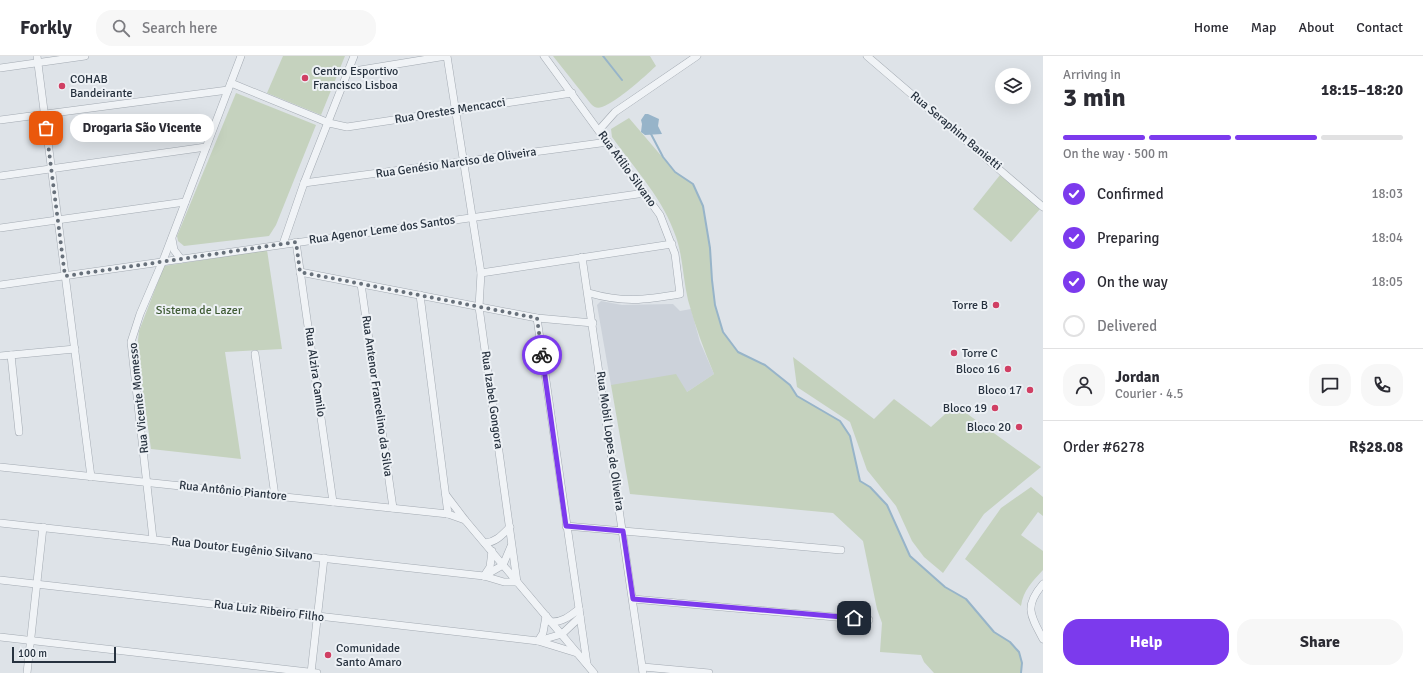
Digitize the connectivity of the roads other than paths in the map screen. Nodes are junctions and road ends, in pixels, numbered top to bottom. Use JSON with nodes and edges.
{"nodes":[{"id":1,"x":85,"y":56,"type":"edge"},
{"id":2,"x":241,"y":56,"type":"edge"},
{"id":3,"x":354,"y":56,"type":"edge"},
{"id":4,"x":447,"y":56,"type":"edge"},
{"id":5,"x":544,"y":56,"type":"edge"},
{"id":6,"x":697,"y":56,"type":"edge"},
{"id":7,"x":867,"y":56,"type":"edge"},
{"id":8,"x":37,"y":60,"type":"edge"},
{"id":9,"x":0,"y":68,"type":"edge"},
{"id":10,"x":348,"y":72,"type":"junction"},
{"id":11,"x":230,"y":87,"type":"junction"},
{"id":12,"x":572,"y":93,"type":"junction"},
{"id":13,"x":456,"y":110,"type":"junction"},
{"id":14,"x":44,"y":114,"type":"junction"},
{"id":15,"x":0,"y":120,"type":"edge"},
{"id":16,"x":328,"y":123,"type":"junction"},
{"id":17,"x":599,"y":130,"type":"junction"},
{"id":18,"x":608,"y":142,"type":"junction"},
{"id":19,"x":206,"y":147,"type":"junction"},
{"id":20,"x":464,"y":163,"type":"junction"},
{"id":21,"x":51,"y":169,"type":"junction"},
{"id":22,"x":0,"y":176,"type":"edge"},
{"id":23,"x":304,"y":183,"type":"junction"},
{"id":24,"x":645,"y":193,"type":"junction"},
{"id":25,"x":185,"y":202,"type":"junction"},
{"id":26,"x":1042,"y":205,"type":"edge"},
{"id":27,"x":472,"y":217,"type":"junction"},
{"id":28,"x":58,"y":220,"type":"junction"},
{"id":29,"x":289,"y":227,"type":"junction"},
{"id":30,"x":0,"y":228,"type":"edge"},
{"id":31,"x":172,"y":237,"type":"junction"},
{"id":32,"x":298,"y":242,"type":"junction"},
{"id":33,"x":283,"y":244,"type":"junction"},
{"id":34,"x":672,"y":244,"type":"junction"},
{"id":35,"x":582,"y":257,"type":"junction"},
{"id":36,"x":181,"y":259,"type":"junction"},
{"id":37,"x":162,"y":262,"type":"junction"},
{"id":38,"x":300,"y":272,"type":"junction"},
{"id":39,"x":481,"y":273,"type":"junction"},
{"id":40,"x":65,"y":276,"type":"junction"},
{"id":41,"x":361,"y":284,"type":"junction"},
{"id":42,"x":0,"y":285,"type":"edge"},
{"id":43,"x":588,"y":293,"type":"junction"},
{"id":44,"x":420,"y":295,"type":"junction"},
{"id":45,"x":478,"y":307,"type":"junction"},
{"id":46,"x":537,"y":318,"type":"junction"},
{"id":47,"x":593,"y":323,"type":"junction"},
{"id":48,"x":75,"y":349,"type":"junction"},
{"id":49,"x":255,"y":354,"type":"dead end"},
{"id":50,"x":11,"y":355,"type":"junction"},
{"id":51,"x":0,"y":356,"type":"edge"},
{"id":52,"x":19,"y":432,"type":"dead end"},
{"id":53,"x":0,"y":467,"type":"edge"},
{"id":54,"x":91,"y":477,"type":"junction"},
{"id":55,"x":148,"y":483,"type":"junction"},
{"id":56,"x":446,"y":494,"type":"junction"},
{"id":57,"x":275,"y":496,"type":"junction"},
{"id":58,"x":333,"y":502,"type":"junction"},
{"id":59,"x":393,"y":508,"type":"junction"},
{"id":60,"x":448,"y":514,"type":"junction"},
{"id":61,"x":465,"y":520,"type":"junction"},
{"id":62,"x":0,"y":523,"type":"edge"},
{"id":63,"x":566,"y":526,"type":"junction"},
{"id":64,"x":43,"y":527,"type":"junction"},
{"id":65,"x":510,"y":527,"type":"junction"},
{"id":66,"x":623,"y":531,"type":"junction"},
{"id":67,"x":153,"y":539,"type":"junction"},
{"id":68,"x":485,"y":543,"type":"junction"},
{"id":69,"x":512,"y":544,"type":"junction"},
{"id":70,"x":842,"y":550,"type":"dead end"},
{"id":71,"x":492,"y":551,"type":"junction"},
{"id":72,"x":324,"y":558,"type":"junction"},
{"id":73,"x":503,"y":565,"type":"junction"},
{"id":74,"x":484,"y":576,"type":"junction"},
{"id":75,"x":0,"y":580,"type":"edge"},
{"id":76,"x":517,"y":582,"type":"junction"},
{"id":77,"x":37,"y":584,"type":"junction"},
{"id":78,"x":1043,"y":584,"type":"edge"},
{"id":79,"x":633,"y":599,"type":"junction"},
{"id":80,"x":579,"y":609,"type":"junction"},
{"id":81,"x":318,"y":616,"type":"junction"},
{"id":82,"x":580,"y":617,"type":"junction"},
{"id":83,"x":548,"y":619,"type":"junction"},
{"id":84,"x":869,"y":620,"type":"dead end"},
{"id":85,"x":562,"y":634,"type":"junction"},
{"id":86,"x":0,"y":637,"type":"edge"},
{"id":87,"x":1043,"y":638,"type":"edge"},
{"id":88,"x":31,"y":640,"type":"junction"},
{"id":89,"x":538,"y":641,"type":"junction"},
{"id":90,"x":578,"y":654,"type":"junction"},
{"id":91,"x":587,"y":665,"type":"junction"},
{"id":92,"x":643,"y":670,"type":"edge"},
{"id":93,"x":27,"y":673,"type":"edge"},
{"id":94,"x":313,"y":673,"type":"edge"},
{"id":95,"x":594,"y":673,"type":"edge"},
{"id":96,"x":710,"y":673,"type":"edge"}],
"edges":[{"from":1,"to":8,"type":"street"},
{"from":2,"to":11,"type":"street","name":"Rua Vicente Momesso"},
{"from":3,"to":10,"type":"street"},
{"from":4,"to":10,"type":"street"},
{"from":4,"to":13,"type":"street","name":"Rua Izabel Gongora"},
{"from":5,"to":12,"type":"street","name":"Rua Atílio Silvano"},
{"from":6,"to":17,"type":"street"},
{"from":7,"to":26,"type":"street","name":"Rua Seraphim Banietti"},
{"from":8,"to":9,"type":"street"},
{"from":8,"to":14,"type":"street"},
{"from":10,"to":16,"type":"street"},
{"from":11,"to":14,"type":"street"},
{"from":11,"to":16,"type":"street","name":"Rua Orestes Mencacci"},
{"from":11,"to":19,"type":"street","name":"Rua Vicente Momesso"},
{"from":12,"to":13,"type":"street","name":"Rua Orestes Mencacci"},
{"from":12,"to":17,"type":"street","name":"Rua Atílio Silvano"},
{"from":13,"to":16,"type":"street","name":"Rua Orestes Mencacci"},
{"from":13,"to":20,"type":"street","name":"Rua Izabel Gongora"},
{"from":14,"to":15,"type":"street"},
{"from":14,"to":21,"type":"street"},
{"from":16,"to":23,"type":"street"},
{"from":17,"to":18,"type":"street","name":"Rua Atílio Silvano"},
{"from":18,"to":20,"type":"street","name":"Rua Genésio Narciso de Oliveira"},
{"from":18,"to":24,"type":"street","name":"Rua Atílio Silvano"},
{"from":19,"to":21,"type":"street"},
{"from":19,"to":25,"type":"street","name":"Rua Vicente Momesso"},
{"from":20,"to":23,"type":"street","name":"Rua Genésio Narciso de Oliveira"},
{"from":20,"to":27,"type":"street","name":"Rua Izabel Gongora"},
{"from":21,"to":22,"type":"street"},
{"from":21,"to":28,"type":"street"},
{"from":23,"to":29,"type":"street"},
{"from":24,"to":27,"type":"street","name":"Rua Agenor Leme dos Santos"},
{"from":24,"to":34,"type":"street","name":"Rua Atílio Silvano"},
{"from":25,"to":28,"type":"street"},
{"from":25,"to":31,"type":"street","name":"Rua Vicente Momesso"},
{"from":27,"to":32,"type":"street","name":"Rua Agenor Leme dos Santos"},
{"from":27,"to":39,"type":"street","name":"Rua Izabel Gongora"},
{"from":28,"to":30,"type":"street"},
{"from":28,"to":40,"type":"street"},
{"from":29,"to":32,"type":"street"},
{"from":29,"to":33,"type":"street"},
{"from":31,"to":36,"type":"street"},
{"from":31,"to":37,"type":"street","name":"Rua Vicente Momesso"},
{"from":32,"to":33,"type":"street","name":"Rua Agenor Leme dos Santos"},
{"from":32,"to":38,"type":"street","name":"Rua Alzira Camilo"},
{"from":33,"to":36,"type":"street","name":"Rua Agenor Leme dos Santos"},
{"from":34,"to":35,"type":"street"},
{"from":34,"to":43,"type":"street","name":"Rua Atílio Silvano"},
{"from":35,"to":39,"type":"street"},
{"from":35,"to":43,"type":"street","name":"Rua Mobil Lopes de Oliveira"},
{"from":36,"to":37,"type":"street","name":"Rua Agenor Leme dos Santos"},
{"from":37,"to":40,"type":"street","name":"Rua Agenor Leme dos Santos"},
{"from":37,"to":55,"type":"street","name":"Rua Vicente Momesso"},
{"from":38,"to":41,"type":"street"},
{"from":38,"to":58,"type":"street","name":"Rua Alzira Camilo"},
{"from":39,"to":45,"type":"street","name":"Rua Izabel Gongora"},
{"from":40,"to":42,"type":"street","name":"Rua Agenor Leme dos Santos"},
{"from":40,"to":48,"type":"street"},
{"from":41,"to":44,"type":"street"},
{"from":41,"to":59,"type":"street","name":"Rua Antenor Francelino da Silva"},
{"from":43,"to":47,"type":"street","name":"Rua Mobil Lopes de Oliveira"},
{"from":44,"to":45,"type":"street"},
{"from":44,"to":56,"type":"street"},
{"from":45,"to":46,"type":"street"},
{"from":45,"to":65,"type":"street","name":"Rua Izabel Gongora"},
{"from":46,"to":47,"type":"street"},
{"from":46,"to":63,"type":"street"},
{"from":47,"to":66,"type":"street","name":"Rua Mobil Lopes de Oliveira"},
{"from":48,"to":50,"type":"street"},
{"from":48,"to":54,"type":"street"},
{"from":49,"to":57,"type":"street"},
{"from":50,"to":51,"type":"street"},
{"from":50,"to":52,"type":"street"},
{"from":53,"to":54,"type":"street","name":"Rua Antônio Piantore"},
{"from":54,"to":55,"type":"street","name":"Rua Antônio Piantore"},
{"from":55,"to":57,"type":"street","name":"Rua Antônio Piantore"},
{"from":55,"to":67,"type":"street","name":"Rua Vicente Momesso"},
{"from":56,"to":60,"type":"street"},
{"from":56,"to":61,"type":"street","name":"Rua Antônio Piantore"},
{"from":57,"to":58,"type":"street","name":"Rua Antônio Piantore"},
{"from":58,"to":59,"type":"street","name":"Rua Antônio Piantore"},
{"from":59,"to":60,"type":"street","name":"Rua Antônio Piantore"},
{"from":60,"to":61,"type":"street","name":"Rua Antônio Piantore"},
{"from":61,"to":68,"type":"street","name":"Rua Antônio Piantore"},
{"from":62,"to":64,"type":"street","name":"Rua Doutor Eugênio Silvano"},
{"from":63,"to":66,"type":"street"},
{"from":63,"to":80,"type":"street"},
{"from":64,"to":67,"type":"street","name":"Rua Doutor Eugênio Silvano"},
{"from":64,"to":77,"type":"street"},
{"from":65,"to":68,"type":"street"},
{"from":65,"to":69,"type":"street","name":"Rua Izabel Gongora"},
{"from":66,"to":70,"type":"street"},
{"from":66,"to":79,"type":"street","name":"Rua Mobil Lopes de Oliveira"},
{"from":67,"to":72,"type":"street","name":"Rua Doutor Eugênio Silvano"},
{"from":68,"to":71,"type":"street","name":"Rua Antônio Piantore"},
{"from":69,"to":73,"type":"street","name":"Rua Izabel Gongora"},
{"from":69,"to":76,"type":"street","name":"Rua Izabel Gongora"},
{"from":71,"to":73,"type":"street","name":"Rua Antônio Piantore"},
{"from":71,"to":74,"type":"street"},
{"from":72,"to":74,"type":"street","name":"Rua Doutor Eugênio Silvano"},
{"from":72,"to":81,"type":"street"},
{"from":73,"to":74,"type":"street"},
{"from":73,"to":76,"type":"street","name":"Rua Antônio Piantore"},
{"from":74,"to":76,"type":"street","name":"Rua Doutor Eugênio Silvano"},
{"from":75,"to":77,"type":"street","name":"Rua Luiz Ribeiro Filho"},
{"from":76,"to":83,"type":"street","name":"Rua Antônio Piantore"},
{"from":77,"to":81,"type":"street","name":"Rua Luiz Ribeiro Filho"},
{"from":77,"to":88,"type":"street"},
{"from":78,"to":87,"type":"street"},
{"from":79,"to":84,"type":"street"},
{"from":79,"to":92,"type":"street","name":"Rua Mobil Lopes de Oliveira"},
{"from":80,"to":82,"type":"street"},
{"from":80,"to":83,"type":"street"},
{"from":81,"to":89,"type":"street","name":"Rua Luiz Ribeiro Filho"},
{"from":81,"to":94,"type":"street"},
{"from":82,"to":85,"type":"street"},
{"from":82,"to":91,"type":"street"},
{"from":83,"to":85,"type":"street","name":"Rua Antônio Piantore"},
{"from":83,"to":89,"type":"street"},
{"from":85,"to":89,"type":"street","name":"Rua Luiz Ribeiro Filho"},
{"from":85,"to":90,"type":"street","name":"Rua Antônio Piantore"},
{"from":86,"to":88,"type":"street"},
{"from":88,"to":93,"type":"street"},
{"from":88,"to":94,"type":"street"},
{"from":89,"to":90,"type":"street","name":"Rua Luiz Ribeiro Filho"},
{"from":90,"to":91,"type":"street","name":"Rua Antônio Piantore"},
{"from":91,"to":95,"type":"street","name":"Rua Antônio Piantore"},
{"from":92,"to":96,"type":"street"}]}
